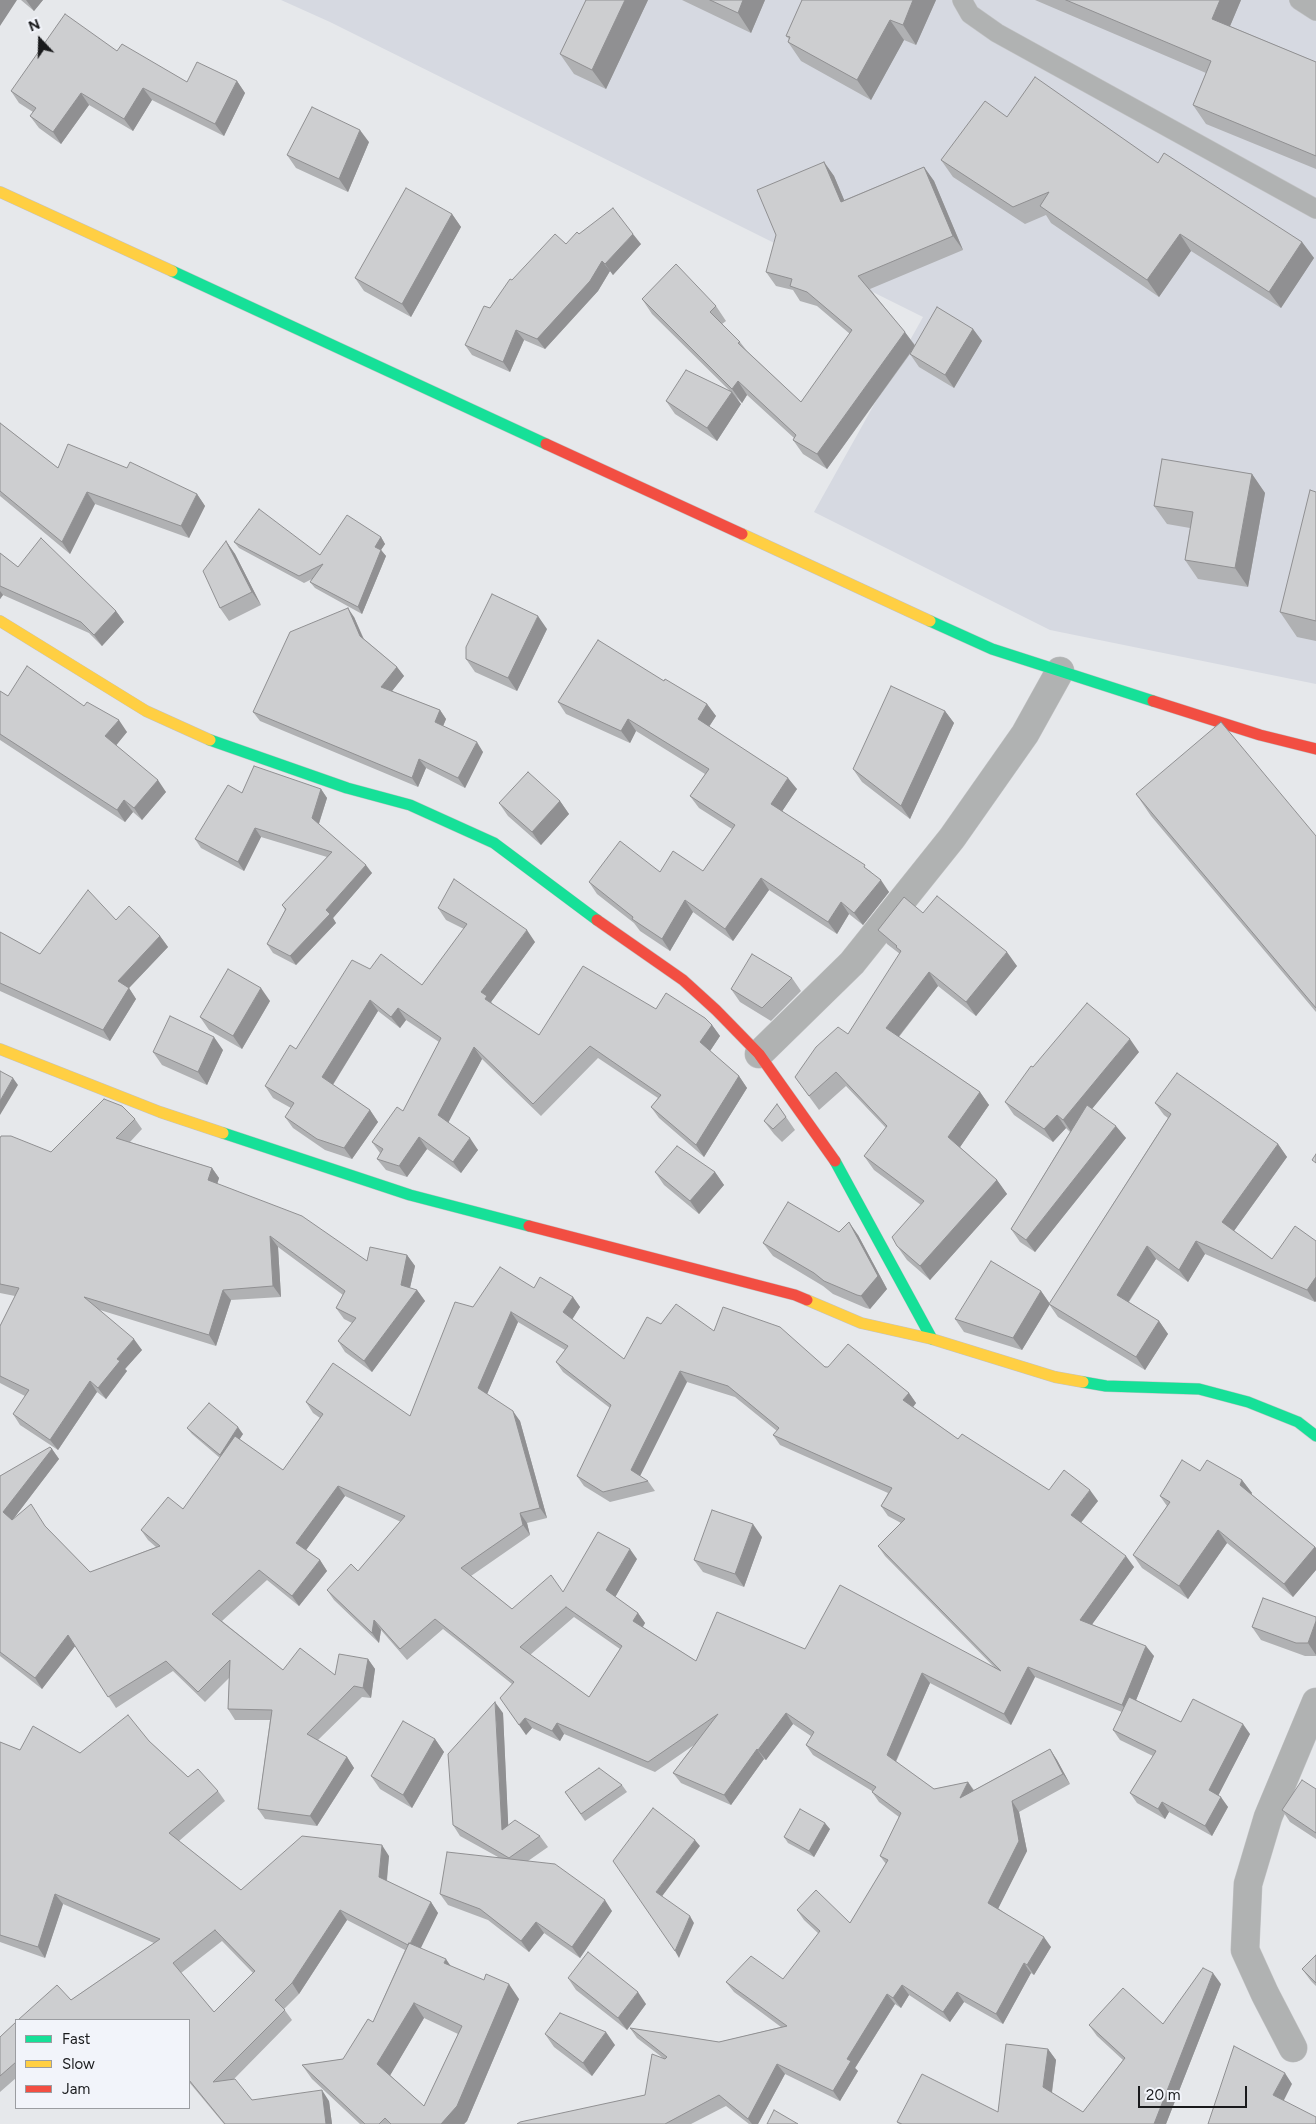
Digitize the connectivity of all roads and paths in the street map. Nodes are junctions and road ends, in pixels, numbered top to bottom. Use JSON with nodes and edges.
{"nodes":[{"id":1,"x":962,"y":0,"type":"edge"},
{"id":2,"x":1299,"y":0,"type":"edge"},
{"id":3,"x":1316,"y":11,"type":"edge"},
{"id":4,"x":0,"y":192,"type":"edge"},
{"id":5,"x":1316,"y":209,"type":"edge"},
{"id":6,"x":0,"y":621,"type":"edge"},
{"id":7,"x":1060,"y":671,"type":"junction"},
{"id":8,"x":1316,"y":749,"type":"edge"},
{"id":9,"x":0,"y":1049,"type":"edge"},
{"id":10,"x":758,"y":1054,"type":"junction"},
{"id":11,"x":932,"y":1339,"type":"junction"},
{"id":12,"x":1316,"y":1436,"type":"edge"},
{"id":13,"x":1316,"y":1702,"type":"edge"},
{"id":14,"x":1293,"y":2048,"type":"dead end"}],
"edges":[{"from":1,"to":5,"type":"lane"},
{"from":2,"to":3,"type":"lane"},
{"from":4,"to":7,"type":"street"},
{"from":6,"to":10,"type":"street"},
{"from":7,"to":8,"type":"street"},
{"from":7,"to":10,"type":"street"},
{"from":9,"to":11,"type":"street"},
{"from":10,"to":11,"type":"street"},
{"from":11,"to":12,"type":"street"},
{"from":13,"to":14,"type":"street"}]}
